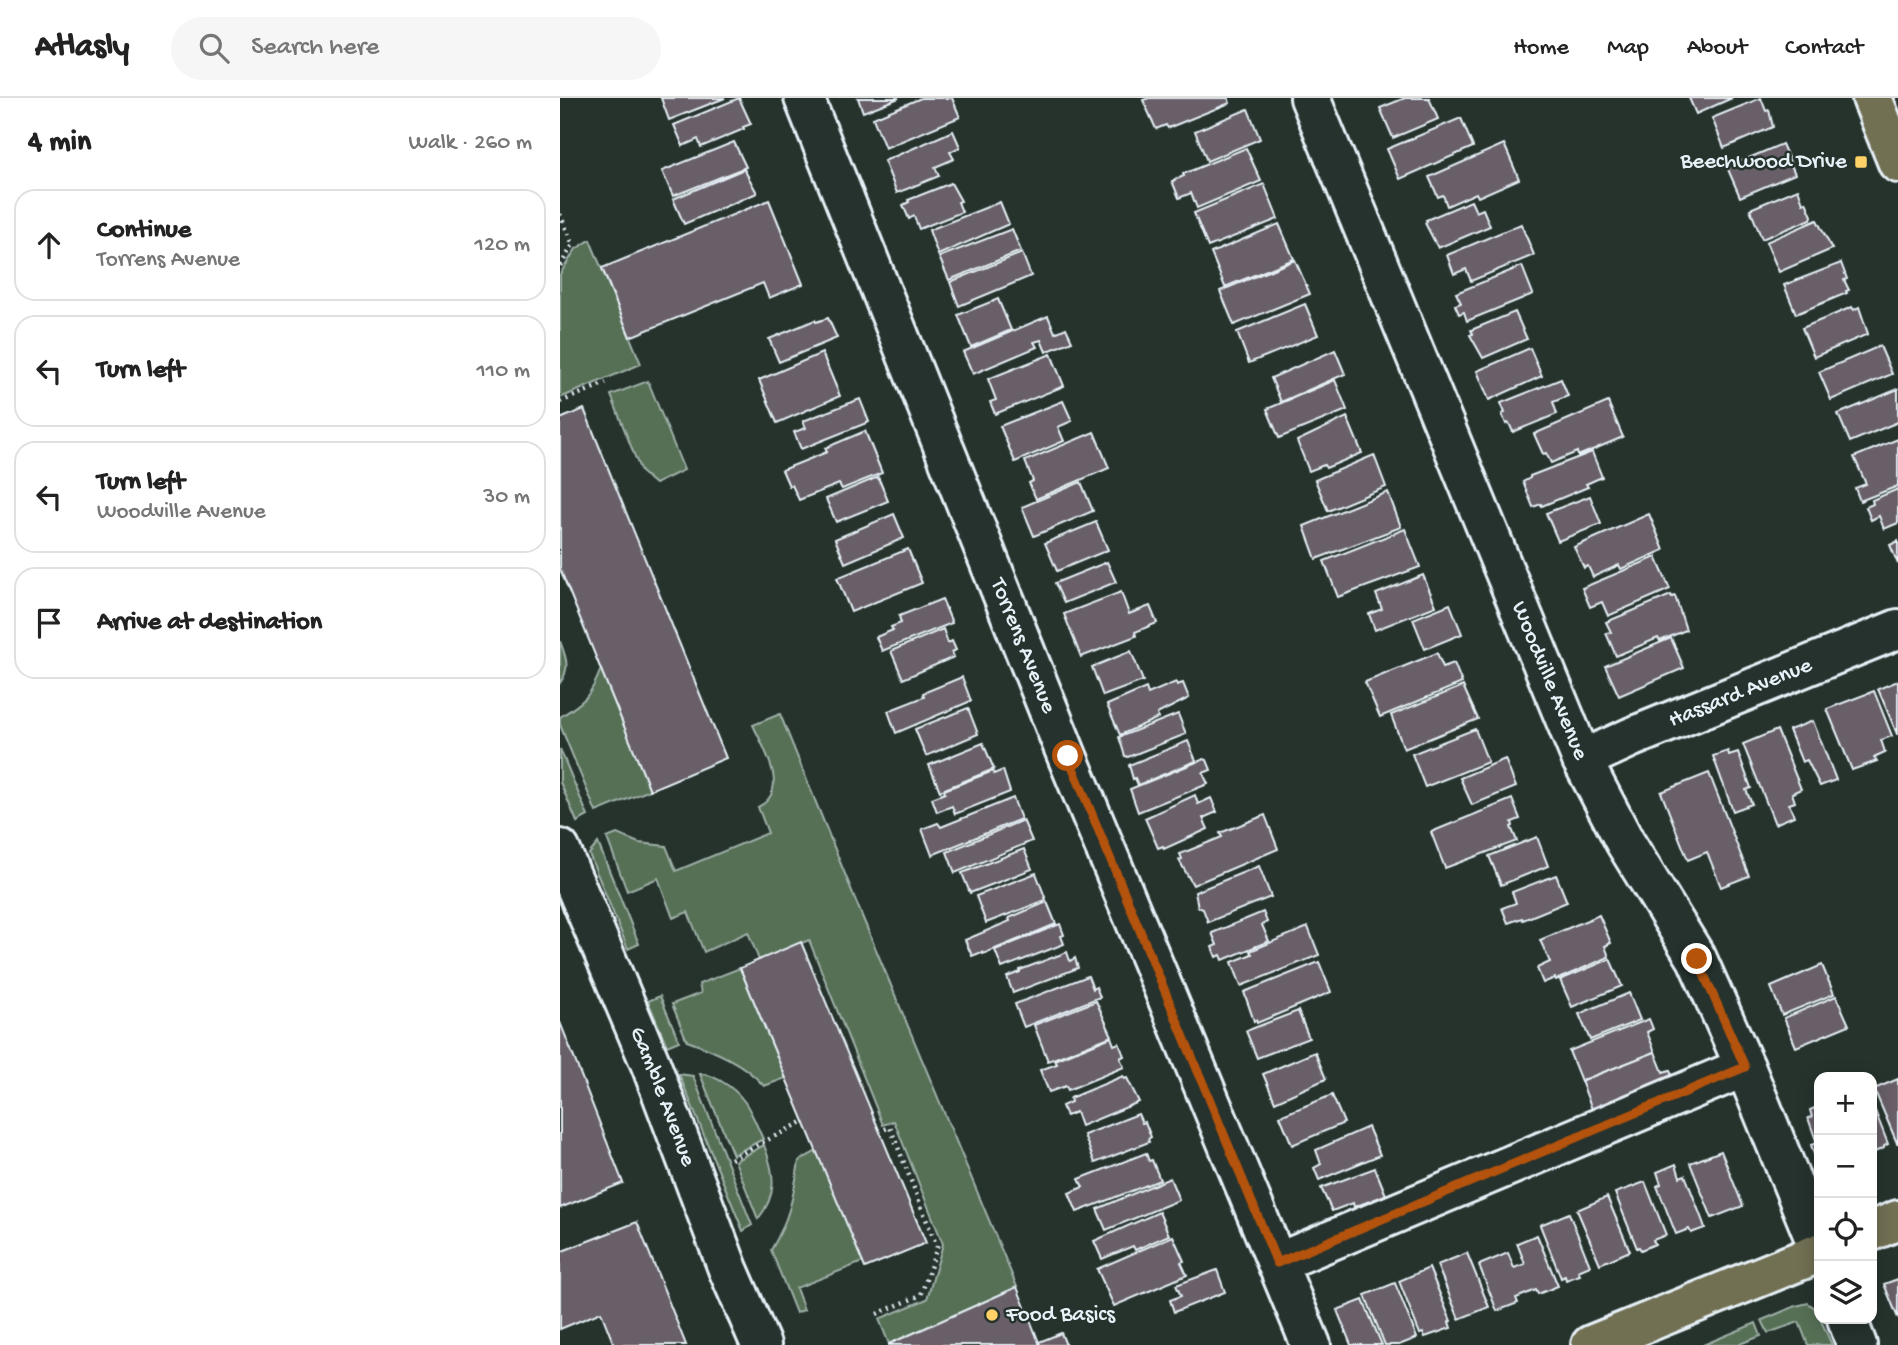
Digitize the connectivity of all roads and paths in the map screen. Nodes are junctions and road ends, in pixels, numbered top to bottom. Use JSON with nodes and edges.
{"nodes":[{"id":1,"x":804,"y":98,"type":"edge"},
{"id":2,"x":1310,"y":98,"type":"edge"},
{"id":3,"x":1872,"y":98,"type":"edge"},
{"id":4,"x":1898,"y":163,"type":"edge"},
{"id":5,"x":560,"y":214,"type":"edge"},
{"id":6,"x":560,"y":266,"type":"edge"},
{"id":7,"x":606,"y":383,"type":"dead end"},
{"id":8,"x":560,"y":402,"type":"edge"},
{"id":9,"x":1898,"y":628,"type":"edge"},
{"id":10,"x":1582,"y":760,"type":"junction"},
{"id":11,"x":560,"y":849,"type":"edge"},
{"id":12,"x":1745,"y":1067,"type":"junction"},
{"id":13,"x":804,"y":1121,"type":"dead end"},
{"id":14,"x":880,"y":1131,"type":"dead end"},
{"id":15,"x":731,"y":1160,"type":"dead end"},
{"id":16,"x":1898,"y":1220,"type":"edge"},
{"id":17,"x":1877,"y":1229,"type":"edge"},
{"id":18,"x":1814,"y":1239,"type":"edge"},
{"id":19,"x":1814,"y":1253,"type":"edge"},
{"id":20,"x":1277,"y":1263,"type":"junction"},
{"id":21,"x":877,"y":1314,"type":"dead end"},
{"id":22,"x":1849,"y":1324,"type":"edge"},
{"id":23,"x":761,"y":1345,"type":"edge"},
{"id":24,"x":1311,"y":1345,"type":"edge"},
{"id":25,"x":1591,"y":1345,"type":"edge"},
{"id":26,"x":1857,"y":1345,"type":"edge"}],
"edges":[{"from":1,"to":20,"type":"street","name":"Torrens Avenue"},
{"from":2,"to":10,"type":"street","name":"Woodville Avenue"},
{"from":3,"to":4,"type":"main road"},
{"from":5,"to":6,"type":"path"},
{"from":7,"to":8,"type":"path"},
{"from":9,"to":10,"type":"street","name":"Hassard Avenue"},
{"from":10,"to":12,"type":"street","name":"Woodville Avenue"},
{"from":11,"to":23,"type":"street","name":"Gamble Avenue"},
{"from":12,"to":18,"type":"street","name":"Woodville Avenue"},
{"from":12,"to":20,"type":"street"},
{"from":13,"to":15,"type":"path"},
{"from":14,"to":21,"type":"path"},
{"from":16,"to":17,"type":"main road"},
{"from":19,"to":25,"type":"main road"},
{"from":20,"to":24,"type":"street","name":"Torrens Avenue"},
{"from":22,"to":26,"type":"street"}]}
